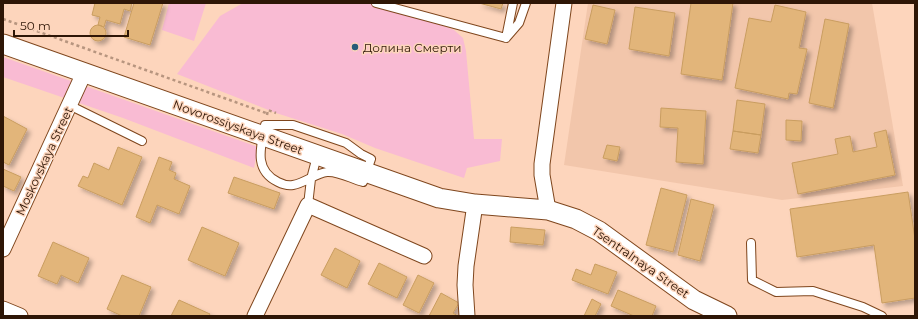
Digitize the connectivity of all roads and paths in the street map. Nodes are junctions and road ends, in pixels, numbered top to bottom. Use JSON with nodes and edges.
{"nodes":[{"id":1,"x":376,"y":3,"type":"edge"},
{"id":2,"x":513,"y":3,"type":"edge"},
{"id":3,"x":526,"y":3,"type":"edge"},
{"id":4,"x":564,"y":3,"type":"edge"},
{"id":5,"x":3,"y":19,"type":"edge"},
{"id":6,"x":506,"y":38,"type":"junction"},
{"id":7,"x":3,"y":44,"type":"edge"},
{"id":8,"x":84,"y":73,"type":"junction"},
{"id":9,"x":69,"y":106,"type":"junction"},
{"id":10,"x":268,"y":114,"type":"dead end"},
{"id":11,"x":263,"y":136,"type":"junction"},
{"id":12,"x":142,"y":141,"type":"dead end"},
{"id":13,"x":318,"y":156,"type":"junction"},
{"id":14,"x":366,"y":173,"type":"junction"},
{"id":15,"x":311,"y":179,"type":"junction"},
{"id":16,"x":475,"y":204,"type":"junction"},
{"id":17,"x":308,"y":205,"type":"junction"},
{"id":18,"x":548,"y":210,"type":"junction"},
{"id":19,"x":751,"y":243,"type":"dead end"},
{"id":20,"x":3,"y":249,"type":"edge"},
{"id":21,"x":424,"y":256,"type":"dead end"},
{"id":22,"x":3,"y":309,"type":"edge"},
{"id":23,"x":20,"y":316,"type":"edge"},
{"id":24,"x":255,"y":316,"type":"edge"},
{"id":25,"x":467,"y":316,"type":"edge"},
{"id":26,"x":727,"y":316,"type":"edge"},
{"id":27,"x":882,"y":316,"type":"edge"}],
"edges":[{"from":1,"to":6,"type":"lane"},
{"from":2,"to":6,"type":"lane"},
{"from":3,"to":6,"type":"lane"},
{"from":4,"to":18,"type":"street"},
{"from":5,"to":10,"type":"path"},
{"from":7,"to":8,"type":"street","name":"Novorossiyskaya Street"},
{"from":8,"to":9,"type":"street","name":"Moskovskaya Street"},
{"from":8,"to":11,"type":"street","name":"Novorossiyskaya Street"},
{"from":9,"to":12,"type":"lane"},
{"from":9,"to":20,"type":"street","name":"Moskovskaya Street"},
{"from":11,"to":13,"type":"street","name":"Novorossiyskaya Street"},
{"from":11,"to":14,"type":"lane"},
{"from":11,"to":15,"type":"lane"},
{"from":13,"to":14,"type":"street","name":"Novorossiyskaya Street"},
{"from":13,"to":15,"type":"lane"},
{"from":14,"to":15,"type":"lane"},
{"from":14,"to":16,"type":"street","name":"Novorossiyskaya Street"},
{"from":15,"to":17,"type":"lane"},
{"from":16,"to":18,"type":"street","name":"Tsentralnaya Street"},
{"from":16,"to":25,"type":"street"},
{"from":17,"to":21,"type":"street"},
{"from":17,"to":24,"type":"street"},
{"from":18,"to":26,"type":"street","name":"Tsentralnaya Street"},
{"from":19,"to":27,"type":"lane"},
{"from":22,"to":23,"type":"street"}]}
